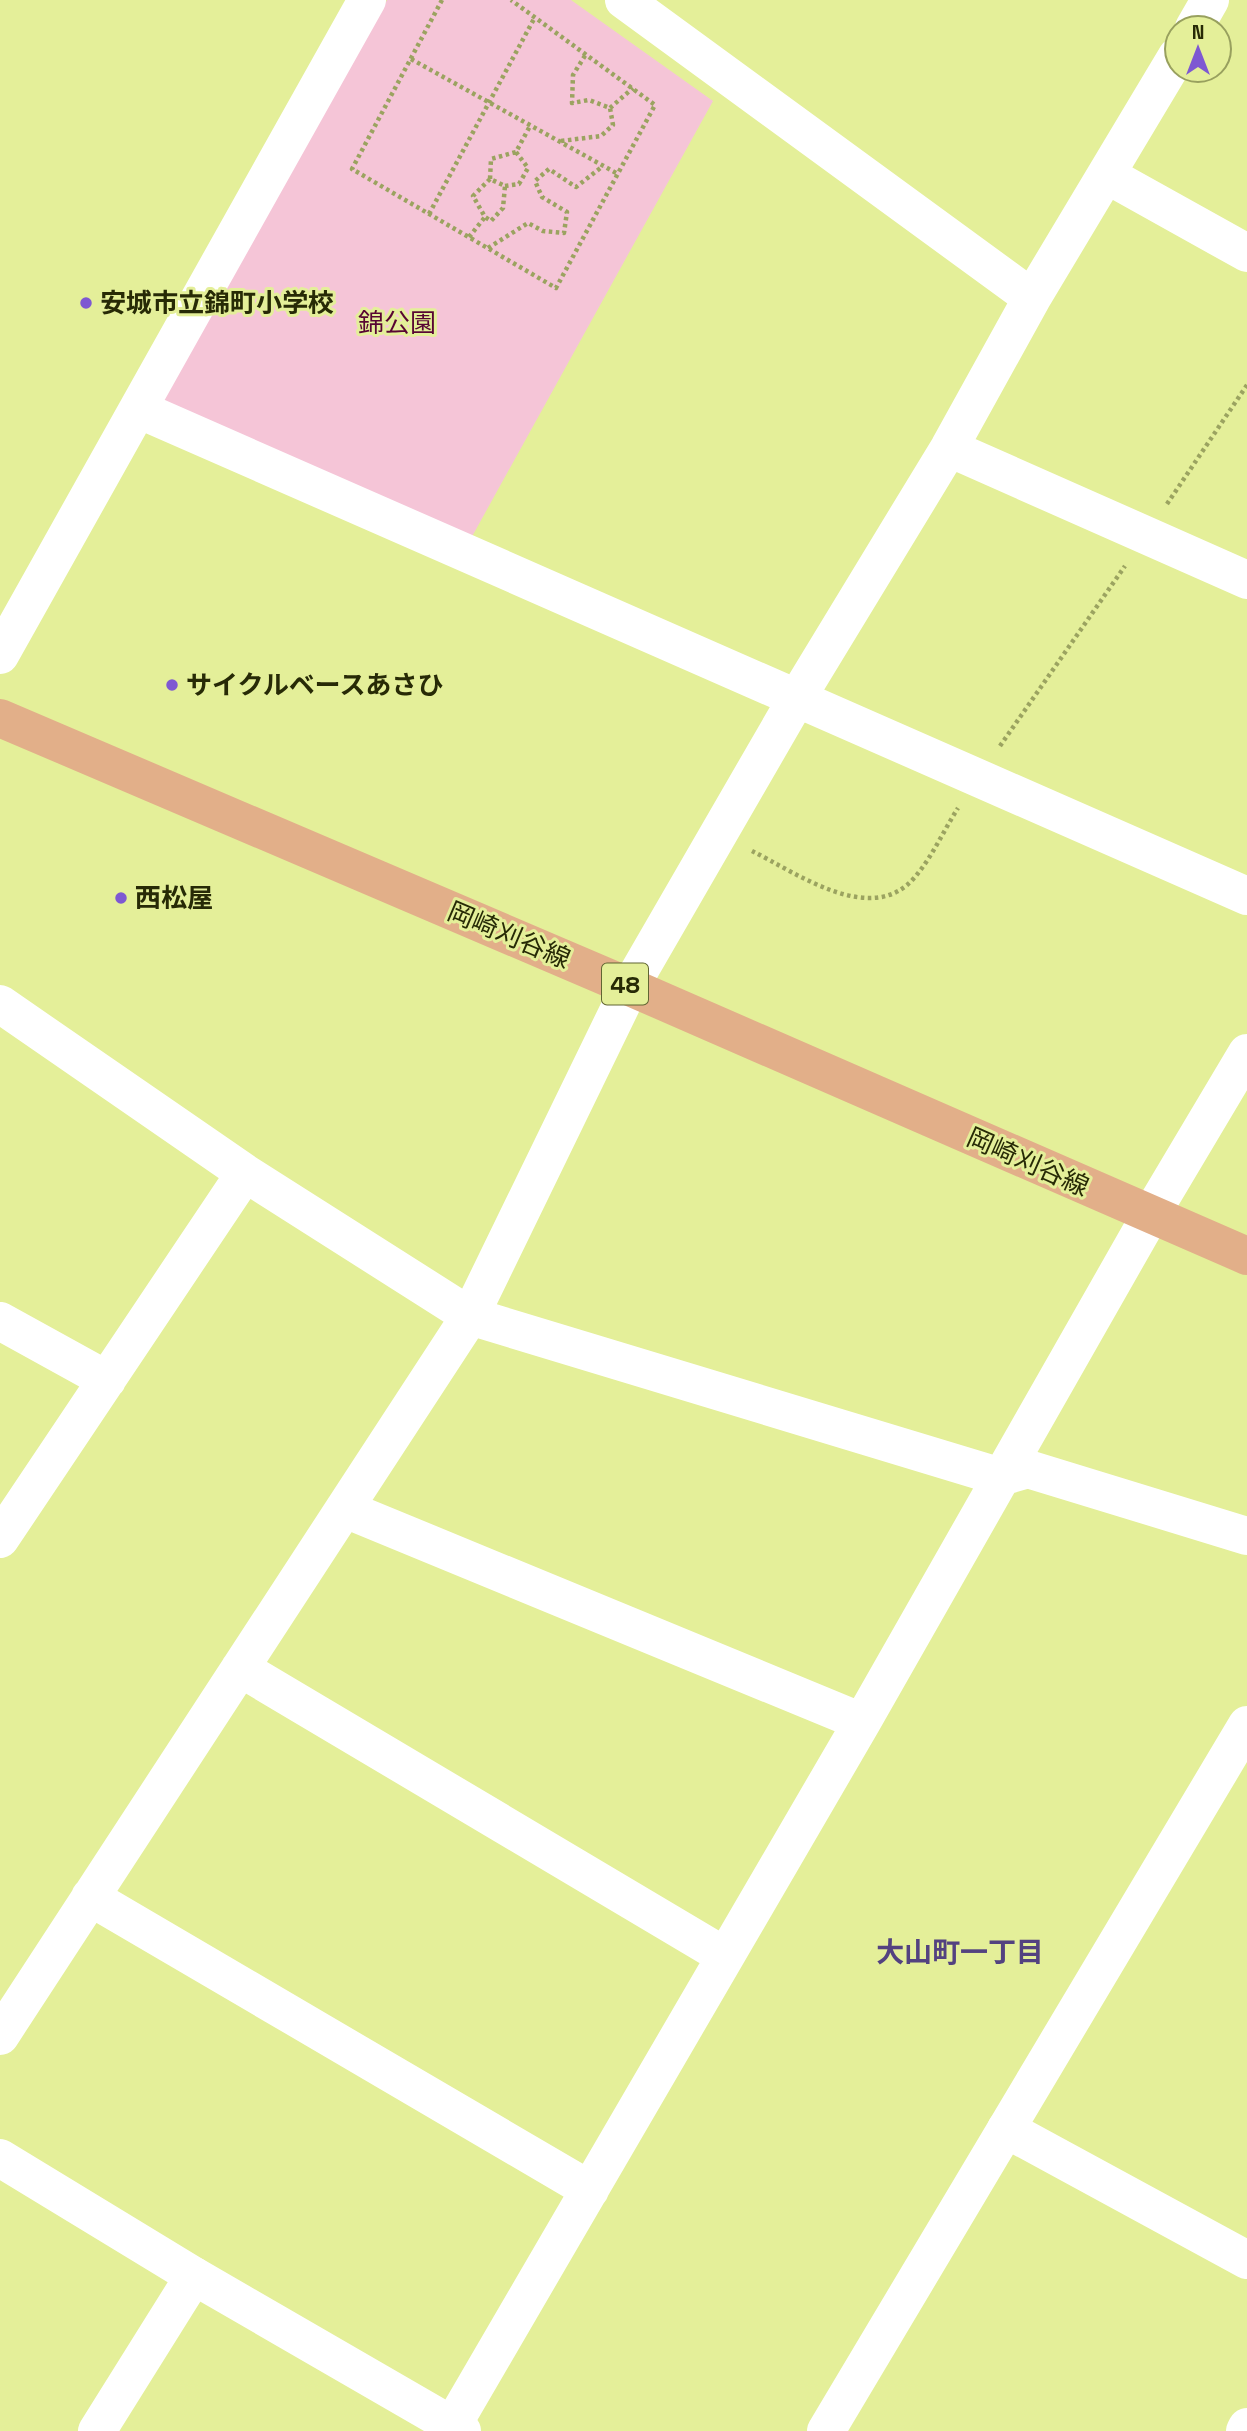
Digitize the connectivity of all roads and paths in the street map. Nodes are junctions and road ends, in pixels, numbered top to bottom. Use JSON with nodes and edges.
{"nodes":[{"id":1,"x":367,"y":0,"type":"edge"},
{"id":2,"x":442,"y":0,"type":"edge"},
{"id":3,"x":511,"y":0,"type":"edge"},
{"id":4,"x":624,"y":0,"type":"edge"},
{"id":5,"x":534,"y":17,"type":"junction"},
{"id":6,"x":586,"y":54,"type":"junction"},
{"id":7,"x":411,"y":59,"type":"junction"},
{"id":8,"x":1163,"y":80,"type":"edge"},
{"id":9,"x":633,"y":89,"type":"junction"},
{"id":10,"x":610,"y":108,"type":"junction"},
{"id":11,"x":530,"y":126,"type":"junction"},
{"id":12,"x":559,"y":142,"type":"junction"},
{"id":13,"x":516,"y":152,"type":"junction"},
{"id":14,"x":603,"y":166,"type":"junction"},
{"id":15,"x":618,"y":174,"type":"junction"},
{"id":16,"x":1108,"y":175,"type":"junction"},
{"id":17,"x":490,"y":179,"type":"junction"},
{"id":18,"x":505,"y":186,"type":"junction"},
{"id":19,"x":429,"y":214,"type":"junction"},
{"id":20,"x":485,"y":216,"type":"junction"},
{"id":21,"x":469,"y":237,"type":"junction"},
{"id":22,"x":487,"y":248,"type":"junction"},
{"id":23,"x":1247,"y":253,"type":"edge"},
{"id":24,"x":1032,"y":298,"type":"junction"},
{"id":25,"x":1247,"y":386,"type":"edge"},
{"id":26,"x":138,"y":409,"type":"junction"},
{"id":27,"x":949,"y":448,"type":"junction"},
{"id":28,"x":1145,"y":537,"type":"junction"},
{"id":29,"x":1247,"y":580,"type":"edge"},
{"id":30,"x":0,"y":655,"type":"edge"},
{"id":31,"x":797,"y":698,"type":"junction"},
{"id":32,"x":0,"y":718,"type":"edge"},
{"id":33,"x":978,"y":778,"type":"junction"},
{"id":34,"x":719,"y":836,"type":"junction"},
{"id":35,"x":1247,"y":896,"type":"edge"},
{"id":36,"x":630,"y":987,"type":"junction"},
{"id":37,"x":0,"y":1004,"type":"edge"},
{"id":38,"x":1247,"y":1053,"type":"edge"},
{"id":39,"x":245,"y":1173,"type":"junction"},
{"id":40,"x":1150,"y":1216,"type":"junction"},
{"id":41,"x":1247,"y":1256,"type":"edge"},
{"id":42,"x":470,"y":1316,"type":"junction"},
{"id":43,"x":0,"y":1321,"type":"edge"},
{"id":44,"x":107,"y":1380,"type":"junction"},
{"id":45,"x":1000,"y":1477,"type":"junction"},
{"id":46,"x":345,"y":1509,"type":"junction"},
{"id":47,"x":1247,"y":1536,"type":"edge"},
{"id":48,"x":0,"y":1539,"type":"edge"},
{"id":49,"x":240,"y":1668,"type":"junction"},
{"id":50,"x":862,"y":1721,"type":"junction"},
{"id":51,"x":1247,"y":1725,"type":"edge"},
{"id":52,"x":90,"y":1897,"type":"junction"},
{"id":53,"x":723,"y":1955,"type":"junction"},
{"id":54,"x":0,"y":2036,"type":"edge"},
{"id":55,"x":1006,"y":2129,"type":"junction"},
{"id":56,"x":0,"y":2158,"type":"edge"},
{"id":57,"x":590,"y":2190,"type":"junction"},
{"id":58,"x":1247,"y":2260,"type":"edge"},
{"id":59,"x":194,"y":2276,"type":"junction"},
{"id":60,"x":455,"y":2429,"type":"edge"},
{"id":61,"x":97,"y":2431,"type":"edge"},
{"id":62,"x":826,"y":2431,"type":"edge"}],
"edges":[{"from":1,"to":26,"type":"street"},
{"from":2,"to":7,"type":"path"},
{"from":3,"to":5,"type":"path"},
{"from":4,"to":24,"type":"street"},
{"from":5,"to":6,"type":"path"},
{"from":5,"to":19,"type":"path"},
{"from":6,"to":9,"type":"path"},
{"from":6,"to":10,"type":"path"},
{"from":7,"to":11,"type":"path"},
{"from":7,"to":19,"type":"path"},
{"from":8,"to":16,"type":"street"},
{"from":9,"to":10,"type":"path"},
{"from":9,"to":15,"type":"path"},
{"from":10,"to":12,"type":"path"},
{"from":11,"to":12,"type":"path"},
{"from":11,"to":13,"type":"path"},
{"from":12,"to":14,"type":"path"},
{"from":13,"to":17,"type":"path"},
{"from":13,"to":18,"type":"path"},
{"from":14,"to":15,"type":"path"},
{"from":14,"to":22,"type":"path"},
{"from":15,"to":22,"type":"path"},
{"from":16,"to":23,"type":"street"},
{"from":16,"to":24,"type":"street"},
{"from":17,"to":18,"type":"path"},
{"from":17,"to":20,"type":"path"},
{"from":18,"to":20,"type":"path"},
{"from":19,"to":21,"type":"path"},
{"from":20,"to":21,"type":"path"},
{"from":21,"to":22,"type":"path"},
{"from":24,"to":27,"type":"street"},
{"from":25,"to":28,"type":"path"},
{"from":26,"to":30,"type":"street"},
{"from":26,"to":31,"type":"street"},
{"from":27,"to":28,"type":"street"},
{"from":27,"to":31,"type":"street"},
{"from":28,"to":29,"type":"street"},
{"from":28,"to":33,"type":"path"},
{"from":31,"to":33,"type":"street"},
{"from":31,"to":34,"type":"street"},
{"from":32,"to":36,"type":"main road","name":"岡崎刈谷線","number":"48"},
{"from":33,"to":34,"type":"path"},
{"from":33,"to":35,"type":"street"},
{"from":34,"to":36,"type":"street"},
{"from":36,"to":40,"type":"main road","name":"岡崎刈谷線","number":"48"},
{"from":36,"to":42,"type":"street"},
{"from":37,"to":39,"type":"street"},
{"from":38,"to":40,"type":"street"},
{"from":39,"to":42,"type":"street"},
{"from":39,"to":44,"type":"street"},
{"from":40,"to":41,"type":"main road","name":"岡崎刈谷線","number":"48"},
{"from":40,"to":45,"type":"street"},
{"from":42,"to":45,"type":"street"},
{"from":42,"to":46,"type":"street"},
{"from":43,"to":44,"type":"street"},
{"from":44,"to":48,"type":"street"},
{"from":45,"to":47,"type":"street"},
{"from":45,"to":50,"type":"street"},
{"from":46,"to":49,"type":"street"},
{"from":46,"to":50,"type":"street"},
{"from":49,"to":52,"type":"street"},
{"from":49,"to":53,"type":"street"},
{"from":50,"to":53,"type":"street"},
{"from":51,"to":55,"type":"street"},
{"from":52,"to":54,"type":"street"},
{"from":52,"to":57,"type":"street"},
{"from":53,"to":57,"type":"street"},
{"from":55,"to":58,"type":"street"},
{"from":55,"to":62,"type":"street"},
{"from":56,"to":59,"type":"street"},
{"from":57,"to":60,"type":"street"},
{"from":59,"to":60,"type":"street"},
{"from":59,"to":61,"type":"street"}]}
